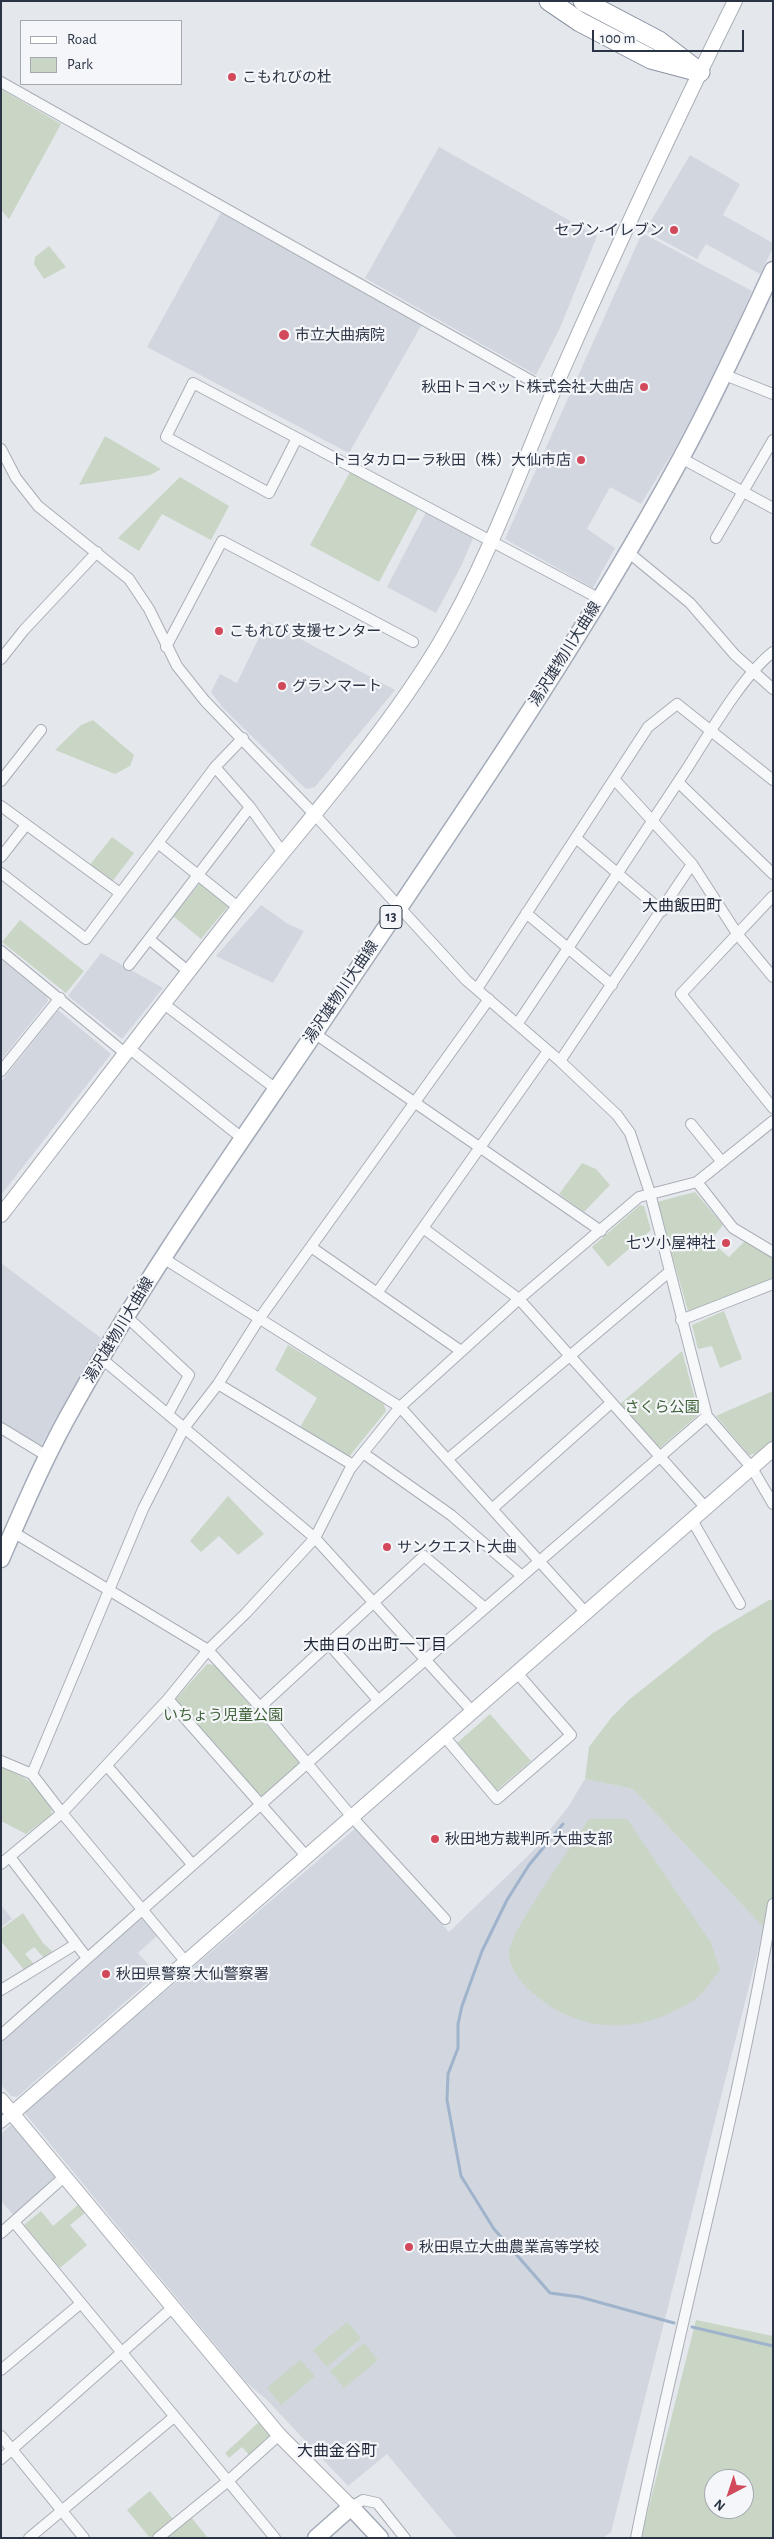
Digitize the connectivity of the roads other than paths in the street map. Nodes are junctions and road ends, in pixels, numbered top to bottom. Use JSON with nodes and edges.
{"nodes":[{"id":1,"x":549,"y":1,"type":"edge"},
{"id":2,"x":583,"y":1,"type":"edge"},
{"id":3,"x":736,"y":1,"type":"edge"},
{"id":4,"x":700,"y":72,"type":"junction"},
{"id":5,"x":1,"y":82,"type":"edge"},
{"id":6,"x":773,"y":270,"type":"edge"},
{"id":7,"x":725,"y":375,"type":"junction"},
{"id":8,"x":553,"y":394,"type":"junction"},
{"id":9,"x":773,"y":394,"type":"edge"},
{"id":10,"x":298,"y":438,"type":"junction"},
{"id":11,"x":773,"y":440,"type":"edge"},
{"id":12,"x":1,"y":449,"type":"edge"},
{"id":13,"x":681,"y":458,"type":"junction"},
{"id":14,"x":742,"y":492,"type":"junction"},
{"id":15,"x":773,"y":508,"type":"edge"},
{"id":16,"x":716,"y":538,"type":"dead end"},
{"id":17,"x":491,"y":540,"type":"junction"},
{"id":18,"x":97,"y":552,"type":"junction"},
{"id":19,"x":628,"y":552,"type":"junction"},
{"id":20,"x":600,"y":599,"type":"junction"},
{"id":21,"x":413,"y":642,"type":"dead end"},
{"id":22,"x":166,"y":647,"type":"junction"},
{"id":23,"x":773,"y":652,"type":"edge"},
{"id":24,"x":1,"y":659,"type":"edge"},
{"id":25,"x":752,"y":672,"type":"junction"},
{"id":26,"x":773,"y":689,"type":"edge"},
{"id":27,"x":41,"y":730,"type":"dead end"},
{"id":28,"x":712,"y":731,"type":"junction"},
{"id":29,"x":243,"y":738,"type":"junction"},
{"id":30,"x":215,"y":766,"type":"junction"},
{"id":31,"x":614,"y":779,"type":"junction"},
{"id":32,"x":773,"y":780,"type":"edge"},
{"id":33,"x":1,"y":781,"type":"edge"},
{"id":34,"x":678,"y":782,"type":"junction"},
{"id":35,"x":1,"y":806,"type":"edge"},
{"id":36,"x":250,"y":807,"type":"junction"},
{"id":37,"x":315,"y":815,"type":"junction"},
{"id":38,"x":652,"y":821,"type":"junction"},
{"id":39,"x":26,"y":825,"type":"junction"},
{"id":40,"x":577,"y":839,"type":"junction"},
{"id":41,"x":158,"y":843,"type":"junction"},
{"id":42,"x":283,"y":853,"type":"junction"},
{"id":43,"x":1,"y":857,"type":"edge"},
{"id":44,"x":692,"y":864,"type":"junction"},
{"id":45,"x":1,"y":873,"type":"edge"},
{"id":46,"x":619,"y":873,"type":"junction"},
{"id":47,"x":199,"y":874,"type":"junction"},
{"id":48,"x":773,"y":874,"type":"edge"},
{"id":49,"x":120,"y":893,"type":"junction"},
{"id":50,"x":773,"y":896,"type":"edge"},
{"id":51,"x":398,"y":907,"type":"junction"},
{"id":52,"x":239,"y":908,"type":"junction"},
{"id":53,"x":662,"y":911,"type":"junction"},
{"id":54,"x":526,"y":913,"type":"junction"},
{"id":55,"x":738,"y":935,"type":"junction"},
{"id":56,"x":148,"y":940,"type":"junction"},
{"id":57,"x":568,"y":948,"type":"junction"},
{"id":58,"x":1,"y":951,"type":"edge"},
{"id":59,"x":129,"y":965,"type":"dead end"},
{"id":60,"x":189,"y":972,"type":"junction"},
{"id":61,"x":773,"y":977,"type":"edge"},
{"id":62,"x":612,"y":985,"type":"junction"},
{"id":63,"x":477,"y":989,"type":"junction"},
{"id":64,"x":60,"y":998,"type":"junction"},
{"id":65,"x":489,"y":999,"type":"junction"},
{"id":66,"x":164,"y":1004,"type":"junction"},
{"id":67,"x":518,"y":1023,"type":"junction"},
{"id":68,"x":314,"y":1033,"type":"junction"},
{"id":69,"x":548,"y":1051,"type":"junction"},
{"id":70,"x":128,"y":1052,"type":"junction"},
{"id":71,"x":560,"y":1061,"type":"junction"},
{"id":72,"x":1,"y":1072,"type":"edge"},
{"id":73,"x":276,"y":1089,"type":"junction"},
{"id":74,"x":414,"y":1102,"type":"junction"},
{"id":75,"x":773,"y":1108,"type":"edge"},
{"id":76,"x":773,"y":1121,"type":"edge"},
{"id":77,"x":692,"y":1124,"type":"dead end"},
{"id":78,"x":242,"y":1138,"type":"junction"},
{"id":79,"x":480,"y":1148,"type":"junction"},
{"id":80,"x":722,"y":1162,"type":"junction"},
{"id":81,"x":697,"y":1182,"type":"junction"},
{"id":82,"x":650,"y":1193,"type":"junction"},
{"id":83,"x":1,"y":1215,"type":"edge"},
{"id":84,"x":423,"y":1228,"type":"junction"},
{"id":85,"x":600,"y":1231,"type":"junction"},
{"id":86,"x":311,"y":1247,"type":"junction"},
{"id":87,"x":773,"y":1252,"type":"edge"},
{"id":88,"x":163,"y":1258,"type":"junction"},
{"id":89,"x":669,"y":1272,"type":"junction"},
{"id":90,"x":773,"y":1284,"type":"edge"},
{"id":91,"x":377,"y":1293,"type":"junction"},
{"id":92,"x":519,"y":1299,"type":"junction"},
{"id":93,"x":126,"y":1316,"type":"junction"},
{"id":94,"x":259,"y":1319,"type":"junction"},
{"id":95,"x":681,"y":1320,"type":"junction"},
{"id":96,"x":461,"y":1351,"type":"junction"},
{"id":97,"x":570,"y":1355,"type":"junction"},
{"id":98,"x":101,"y":1358,"type":"junction"},
{"id":99,"x":218,"y":1384,"type":"junction"},
{"id":100,"x":611,"y":1402,"type":"junction"},
{"id":101,"x":400,"y":1406,"type":"junction"},
{"id":102,"x":168,"y":1414,"type":"junction"},
{"id":103,"x":707,"y":1416,"type":"junction"},
{"id":104,"x":1,"y":1428,"type":"edge"},
{"id":105,"x":184,"y":1428,"type":"junction"},
{"id":106,"x":773,"y":1449,"type":"edge"},
{"id":107,"x":363,"y":1453,"type":"junction"},
{"id":108,"x":47,"y":1456,"type":"junction"},
{"id":109,"x":659,"y":1457,"type":"junction"},
{"id":110,"x":448,"y":1459,"type":"junction"},
{"id":111,"x":353,"y":1465,"type":"junction"},
{"id":112,"x":752,"y":1468,"type":"junction"},
{"id":113,"x":773,"y":1504,"type":"edge"},
{"id":114,"x":493,"y":1508,"type":"junction"},
{"id":115,"x":706,"y":1508,"type":"junction"},
{"id":116,"x":692,"y":1520,"type":"junction"},
{"id":117,"x":13,"y":1532,"type":"junction"},
{"id":118,"x":315,"y":1538,"type":"junction"},
{"id":119,"x":1,"y":1559,"type":"edge"},
{"id":120,"x":540,"y":1560,"type":"junction"},
{"id":121,"x":522,"y":1576,"type":"junction"},
{"id":122,"x":107,"y":1591,"type":"junction"},
{"id":123,"x":372,"y":1602,"type":"junction"},
{"id":124,"x":740,"y":1604,"type":"dead end"},
{"id":125,"x":485,"y":1608,"type":"junction"},
{"id":126,"x":587,"y":1614,"type":"junction"},
{"id":127,"x":328,"y":1643,"type":"junction"},
{"id":128,"x":208,"y":1650,"type":"junction"},
{"id":129,"x":425,"y":1660,"type":"junction"},
{"id":130,"x":518,"y":1674,"type":"junction"},
{"id":131,"x":168,"y":1699,"type":"junction"},
{"id":132,"x":378,"y":1700,"type":"junction"},
{"id":133,"x":260,"y":1707,"type":"junction"},
{"id":134,"x":472,"y":1711,"type":"junction"},
{"id":135,"x":444,"y":1736,"type":"junction"},
{"id":136,"x":1,"y":1761,"type":"edge"},
{"id":137,"x":307,"y":1763,"type":"junction"},
{"id":138,"x":106,"y":1766,"type":"junction"},
{"id":139,"x":32,"y":1774,"type":"junction"},
{"id":140,"x":260,"y":1804,"type":"junction"},
{"id":141,"x":62,"y":1813,"type":"junction"},
{"id":142,"x":352,"y":1817,"type":"junction"},
{"id":143,"x":10,"y":1857,"type":"junction"},
{"id":144,"x":307,"y":1857,"type":"junction"},
{"id":145,"x":1,"y":1864,"type":"edge"},
{"id":146,"x":192,"y":1864,"type":"junction"},
{"id":147,"x":773,"y":1904,"type":"edge"},
{"id":148,"x":142,"y":1908,"type":"junction"},
{"id":149,"x":445,"y":1919,"type":"dead end"},
{"id":150,"x":76,"y":1944,"type":"junction"},
{"id":151,"x":87,"y":1958,"type":"junction"},
{"id":152,"x":185,"y":1961,"type":"junction"},
{"id":153,"x":1,"y":1990,"type":"edge"},
{"id":154,"x":1,"y":2035,"type":"edge"},
{"id":155,"x":1,"y":2100,"type":"edge"},
{"id":156,"x":13,"y":2113,"type":"junction"},
{"id":157,"x":1,"y":2123,"type":"edge"},
{"id":158,"x":64,"y":2177,"type":"junction"},
{"id":159,"x":14,"y":2222,"type":"junction"},
{"id":160,"x":1,"y":2233,"type":"edge"},
{"id":161,"x":80,"y":2304,"type":"junction"},
{"id":162,"x":172,"y":2308,"type":"junction"},
{"id":163,"x":121,"y":2353,"type":"junction"},
{"id":164,"x":1,"y":2370,"type":"edge"},
{"id":165,"x":174,"y":2416,"type":"junction"},
{"id":166,"x":280,"y":2434,"type":"junction"},
{"id":167,"x":1,"y":2436,"type":"edge"},
{"id":168,"x":12,"y":2449,"type":"junction"},
{"id":169,"x":1,"y":2459,"type":"edge"},
{"id":170,"x":228,"y":2481,"type":"junction"},
{"id":171,"x":351,"y":2507,"type":"junction"},
{"id":172,"x":62,"y":2510,"type":"junction"},
{"id":173,"x":29,"y":2538,"type":"edge"},
{"id":174,"x":84,"y":2538,"type":"edge"},
{"id":175,"x":158,"y":2538,"type":"edge"},
{"id":176,"x":275,"y":2538,"type":"edge"},
{"id":177,"x":316,"y":2538,"type":"edge"},
{"id":178,"x":380,"y":2538,"type":"edge"},
{"id":179,"x":405,"y":2538,"type":"edge"},
{"id":180,"x":636,"y":2538,"type":"edge"}],
"edges":[{"from":1,"to":4,"type":"highway"},
{"from":2,"to":4,"type":"highway"},
{"from":3,"to":4,"type":"street"},
{"from":4,"to":8,"type":"street"},
{"from":5,"to":8,"type":"street"},
{"from":6,"to":7,"type":"main road","name":"湯沢雄物川大曲線","number":"13"},
{"from":7,"to":9,"type":"street"},
{"from":7,"to":13,"type":"main road","name":"湯沢雄物川大曲線","number":"13"},
{"from":8,"to":17,"type":"street"},
{"from":10,"to":10,"type":"street"},
{"from":10,"to":17,"type":"street"},
{"from":11,"to":14,"type":"street"},
{"from":12,"to":18,"type":"street"},
{"from":13,"to":14,"type":"street"},
{"from":13,"to":19,"type":"main road","name":"湯沢雄物川大曲線","number":"13"},
{"from":14,"to":15,"type":"street"},
{"from":14,"to":16,"type":"street"},
{"from":17,"to":20,"type":"street"},
{"from":17,"to":37,"type":"street"},
{"from":18,"to":22,"type":"street"},
{"from":18,"to":24,"type":"street"},
{"from":19,"to":20,"type":"main road","name":"湯沢雄物川大曲線","number":"13"},
{"from":19,"to":25,"type":"street"},
{"from":20,"to":51,"type":"main road","name":"湯沢雄物川大曲線","number":"13"},
{"from":21,"to":22,"type":"street"},
{"from":22,"to":29,"type":"street"},
{"from":23,"to":25,"type":"street"},
{"from":25,"to":26,"type":"street"},
{"from":25,"to":28,"type":"street"},
{"from":27,"to":33,"type":"street"},
{"from":28,"to":31,"type":"street"},
{"from":28,"to":32,"type":"street"},
{"from":28,"to":34,"type":"street"},
{"from":29,"to":30,"type":"street"},
{"from":29,"to":37,"type":"street"},
{"from":30,"to":36,"type":"street"},
{"from":30,"to":41,"type":"street"},
{"from":31,"to":38,"type":"street"},
{"from":31,"to":40,"type":"street"},
{"from":34,"to":38,"type":"street"},
{"from":34,"to":48,"type":"street"},
{"from":35,"to":39,"type":"street"},
{"from":36,"to":42,"type":"street"},
{"from":36,"to":47,"type":"street"},
{"from":37,"to":42,"type":"street"},
{"from":37,"to":51,"type":"street"},
{"from":38,"to":44,"type":"street"},
{"from":38,"to":46,"type":"street"},
{"from":39,"to":43,"type":"street"},
{"from":39,"to":49,"type":"street"},
{"from":40,"to":46,"type":"street"},
{"from":40,"to":54,"type":"street"},
{"from":41,"to":47,"type":"street"},
{"from":41,"to":49,"type":"street"},
{"from":42,"to":52,"type":"street"},
{"from":44,"to":53,"type":"street"},
{"from":44,"to":55,"type":"street"},
{"from":45,"to":49,"type":"street"},
{"from":46,"to":53,"type":"street"},
{"from":46,"to":57,"type":"street"},
{"from":47,"to":52,"type":"street"},
{"from":47,"to":56,"type":"street"},
{"from":50,"to":55,"type":"street"},
{"from":51,"to":63,"type":"street"},
{"from":51,"to":68,"type":"main road","name":"湯沢雄物川大曲線","number":"13"},
{"from":52,"to":60,"type":"street"},
{"from":53,"to":62,"type":"street"},
{"from":54,"to":57,"type":"street"},
{"from":54,"to":63,"type":"street"},
{"from":55,"to":61,"type":"street"},
{"from":55,"to":75,"type":"street"},
{"from":56,"to":59,"type":"street"},
{"from":56,"to":60,"type":"street"},
{"from":57,"to":62,"type":"street"},
{"from":57,"to":67,"type":"street"},
{"from":58,"to":64,"type":"street"},
{"from":60,"to":66,"type":"street"},
{"from":62,"to":71,"type":"street"},
{"from":63,"to":65,"type":"street"},
{"from":64,"to":70,"type":"street"},
{"from":64,"to":72,"type":"street"},
{"from":65,"to":67,"type":"street"},
{"from":65,"to":74,"type":"street"},
{"from":66,"to":70,"type":"street"},
{"from":66,"to":73,"type":"street"},
{"from":67,"to":69,"type":"street"},
{"from":68,"to":73,"type":"main road","name":"湯沢雄物川大曲線","number":"13"},
{"from":68,"to":74,"type":"street"},
{"from":69,"to":71,"type":"street"},
{"from":69,"to":79,"type":"street"},
{"from":70,"to":78,"type":"street"},
{"from":70,"to":83,"type":"street"},
{"from":71,"to":82,"type":"street"},
{"from":73,"to":78,"type":"main road","name":"湯沢雄物川大曲線","number":"13"},
{"from":74,"to":79,"type":"street"},
{"from":74,"to":86,"type":"street"},
{"from":76,"to":80,"type":"street"},
{"from":77,"to":80,"type":"street"},
{"from":78,"to":88,"type":"main road","name":"湯沢雄物川大曲線","number":"13"},
{"from":79,"to":84,"type":"street"},
{"from":79,"to":85,"type":"street"},
{"from":80,"to":81,"type":"street"},
{"from":81,"to":82,"type":"street"},
{"from":81,"to":87,"type":"street"},
{"from":82,"to":85,"type":"street"},
{"from":82,"to":89,"type":"street"},
{"from":84,"to":91,"type":"street"},
{"from":84,"to":92,"type":"street"},
{"from":85,"to":92,"type":"street"},
{"from":86,"to":91,"type":"street"},
{"from":86,"to":94,"type":"street"},
{"from":88,"to":93,"type":"main road","name":"湯沢雄物川大曲線","number":"13"},
{"from":88,"to":94,"type":"street"},
{"from":89,"to":95,"type":"street"},
{"from":89,"to":97,"type":"street"},
{"from":90,"to":95,"type":"street"},
{"from":91,"to":96,"type":"street"},
{"from":92,"to":96,"type":"street"},
{"from":92,"to":97,"type":"street"},
{"from":93,"to":98,"type":"main road","name":"湯沢雄物川大曲線","number":"13"},
{"from":93,"to":102,"type":"street"},
{"from":94,"to":99,"type":"street"},
{"from":94,"to":101,"type":"street"},
{"from":95,"to":103,"type":"street"},
{"from":96,"to":101,"type":"street"},
{"from":97,"to":100,"type":"street"},
{"from":97,"to":110,"type":"street"},
{"from":98,"to":102,"type":"street"},
{"from":98,"to":108,"type":"main road","name":"湯沢雄物川大曲線","number":"13"},
{"from":99,"to":105,"type":"street"},
{"from":99,"to":111,"type":"street"},
{"from":100,"to":109,"type":"street"},
{"from":100,"to":114,"type":"street"},
{"from":101,"to":107,"type":"street"},
{"from":101,"to":110,"type":"street"},
{"from":102,"to":105,"type":"street"},
{"from":103,"to":109,"type":"street"},
{"from":103,"to":112,"type":"street"},
{"from":104,"to":108,"type":"street"},
{"from":105,"to":118,"type":"street"},
{"from":105,"to":122,"type":"street"},
{"from":106,"to":112,"type":"street"},
{"from":107,"to":111,"type":"street"},
{"from":107,"to":121,"type":"street"},
{"from":108,"to":117,"type":"main road","name":"湯沢雄物川大曲線","number":"13"},
{"from":109,"to":115,"type":"street"},
{"from":109,"to":120,"type":"street"},
{"from":110,"to":114,"type":"street"},
{"from":111,"to":118,"type":"street"},
{"from":112,"to":113,"type":"street"},
{"from":112,"to":115,"type":"street"},
{"from":114,"to":120,"type":"street"},
{"from":115,"to":116,"type":"street"},
{"from":116,"to":124,"type":"street"},
{"from":116,"to":126,"type":"street"},
{"from":117,"to":119,"type":"main road","name":"湯沢雄物川大曲線","number":"13"},
{"from":117,"to":122,"type":"street"},
{"from":118,"to":123,"type":"street"},
{"from":118,"to":128,"type":"street"},
{"from":120,"to":121,"type":"street"},
{"from":120,"to":126,"type":"street"},
{"from":121,"to":125,"type":"street"},
{"from":122,"to":128,"type":"street"},
{"from":122,"to":139,"type":"street"},
{"from":123,"to":125,"type":"street"},
{"from":123,"to":127,"type":"street"},
{"from":123,"to":129,"type":"street"},
{"from":125,"to":129,"type":"street"},
{"from":126,"to":130,"type":"street"},
{"from":127,"to":132,"type":"street"},
{"from":127,"to":133,"type":"street"},
{"from":128,"to":131,"type":"street"},
{"from":128,"to":133,"type":"street"},
{"from":129,"to":132,"type":"street"},
{"from":129,"to":134,"type":"street"},
{"from":130,"to":134,"type":"street"},
{"from":130,"to":135,"type":"street"},
{"from":131,"to":138,"type":"street"},
{"from":131,"to":140,"type":"street"},
{"from":132,"to":137,"type":"street"},
{"from":133,"to":137,"type":"street"},
{"from":134,"to":135,"type":"street"},
{"from":135,"to":142,"type":"street"},
{"from":136,"to":139,"type":"street"},
{"from":137,"to":140,"type":"street"},
{"from":137,"to":142,"type":"street"},
{"from":138,"to":141,"type":"street"},
{"from":138,"to":146,"type":"street"},
{"from":139,"to":141,"type":"street"},
{"from":140,"to":144,"type":"street"},
{"from":140,"to":146,"type":"street"},
{"from":141,"to":143,"type":"street"},
{"from":141,"to":148,"type":"street"},
{"from":142,"to":144,"type":"street"},
{"from":142,"to":149,"type":"street"},
{"from":143,"to":145,"type":"street"},
{"from":143,"to":150,"type":"street"},
{"from":144,"to":152,"type":"street"},
{"from":146,"to":148,"type":"street"},
{"from":147,"to":180,"type":"street"},
{"from":148,"to":151,"type":"street"},
{"from":148,"to":152,"type":"street"},
{"from":150,"to":151,"type":"street"},
{"from":150,"to":153,"type":"street"},
{"from":151,"to":154,"type":"street"},
{"from":152,"to":156,"type":"street"},
{"from":155,"to":156,"type":"street"},
{"from":156,"to":157,"type":"street"},
{"from":156,"to":158,"type":"street"},
{"from":158,"to":159,"type":"street"},
{"from":158,"to":162,"type":"street"},
{"from":159,"to":160,"type":"street"},
{"from":159,"to":161,"type":"street"},
{"from":161,"to":163,"type":"street"},
{"from":161,"to":164,"type":"street"},
{"from":162,"to":163,"type":"street"},
{"from":162,"to":166,"type":"street"},
{"from":163,"to":165,"type":"street"},
{"from":163,"to":168,"type":"street"},
{"from":165,"to":170,"type":"street"},
{"from":165,"to":172,"type":"street"},
{"from":166,"to":170,"type":"street"},
{"from":166,"to":171,"type":"street"},
{"from":167,"to":168,"type":"street"},
{"from":168,"to":169,"type":"street"},
{"from":168,"to":172,"type":"street"},
{"from":170,"to":175,"type":"street"},
{"from":170,"to":176,"type":"street"},
{"from":171,"to":177,"type":"main road"},
{"from":171,"to":178,"type":"main road"},
{"from":171,"to":179,"type":"street"},
{"from":172,"to":173,"type":"street"},
{"from":172,"to":174,"type":"street"}]}
